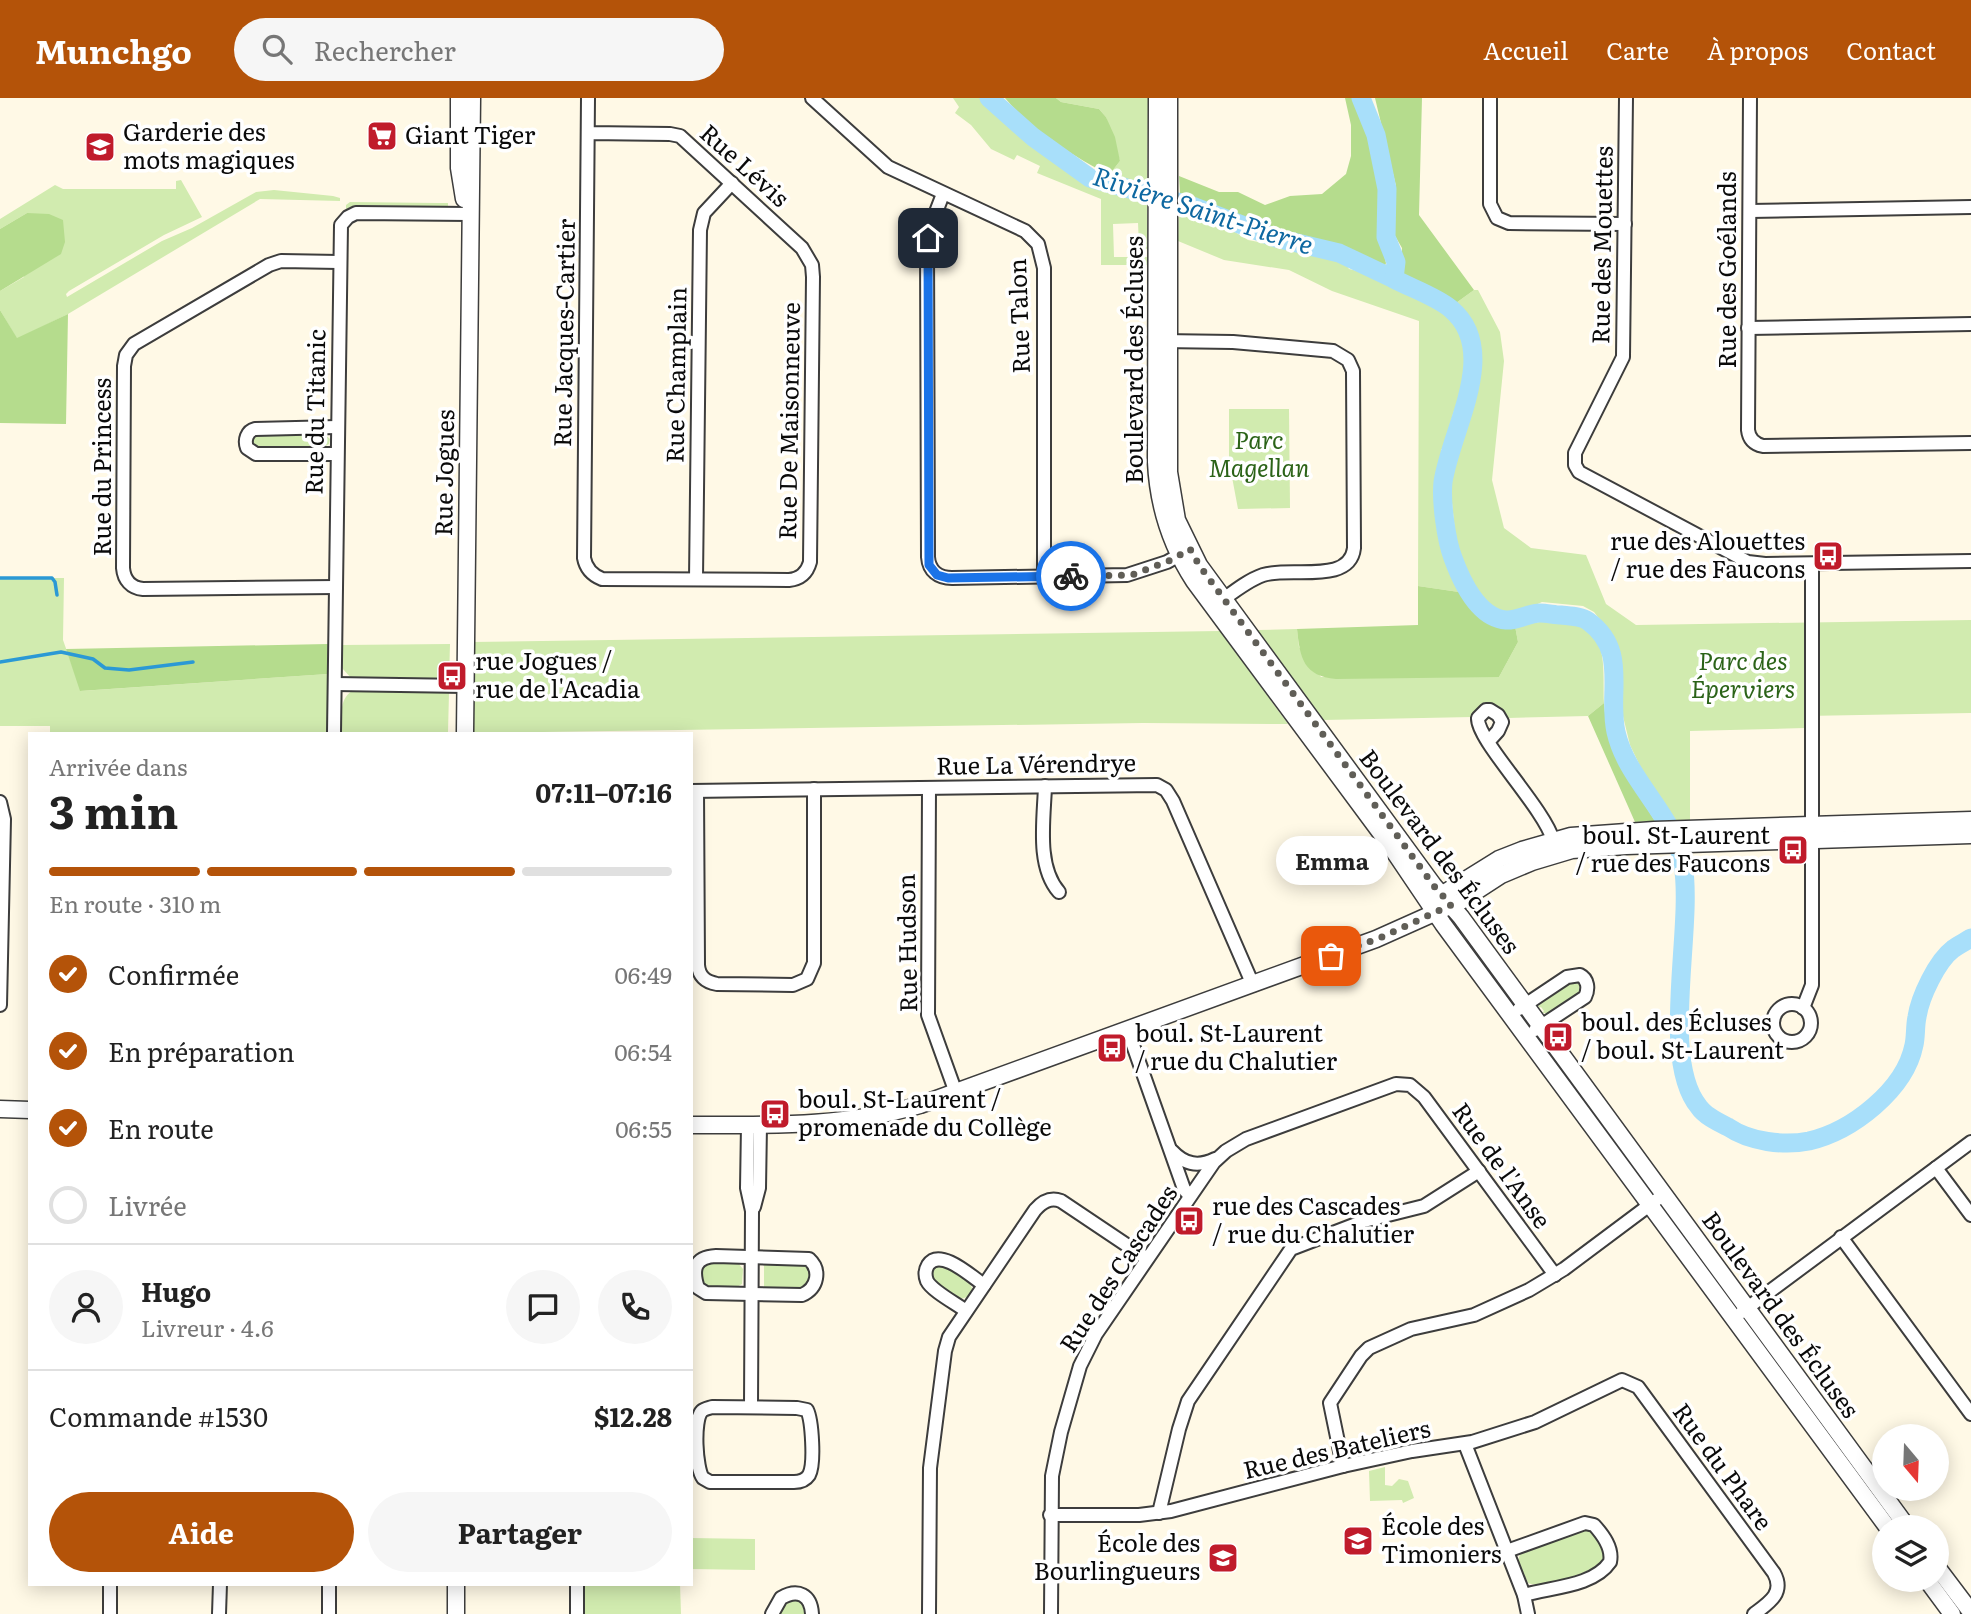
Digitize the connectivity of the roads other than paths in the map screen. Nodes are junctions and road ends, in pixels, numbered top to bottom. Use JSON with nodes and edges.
{"nodes":[{"id":1,"x":459,"y":98,"type":"edge"},
{"id":2,"x":472,"y":98,"type":"edge"},
{"id":3,"x":588,"y":98,"type":"edge"},
{"id":4,"x":812,"y":98,"type":"edge"},
{"id":5,"x":1157,"y":98,"type":"edge"},
{"id":6,"x":1170,"y":98,"type":"edge"},
{"id":7,"x":1490,"y":98,"type":"edge"},
{"id":8,"x":1626,"y":98,"type":"edge"},
{"id":9,"x":1750,"y":98,"type":"edge"},
{"id":10,"x":588,"y":133,"type":"junction"},
{"id":11,"x":732,"y":183,"type":"junction"},
{"id":12,"x":1163,"y":187,"type":"junction"},
{"id":13,"x":943,"y":194,"type":"junction"},
{"id":14,"x":1971,"y":207,"type":"edge"},
{"id":15,"x":1750,"y":211,"type":"junction"},
{"id":16,"x":470,"y":214,"type":"junction"},
{"id":17,"x":1625,"y":224,"type":"junction"},
{"id":18,"x":339,"y":262,"type":"junction"},
{"id":19,"x":812,"y":265,"type":"joint"},
{"id":20,"x":1971,"y":324,"type":"edge"},
{"id":21,"x":1748,"y":328,"type":"junction"},
{"id":22,"x":1162,"y":341,"type":"junction"},
{"id":23,"x":337,"y":427,"type":"junction"},
{"id":24,"x":1971,"y":443,"type":"edge"},
{"id":25,"x":337,"y":454,"type":"junction"},
{"id":26,"x":1184,"y":552,"type":"junction"},
{"id":27,"x":1971,"y":561,"type":"edge"},
{"id":28,"x":1812,"y":564,"type":"junction"},
{"id":29,"x":1044,"y":576,"type":"junction"},
{"id":30,"x":696,"y":579,"type":"junction"},
{"id":31,"x":336,"y":587,"type":"junction"},
{"id":32,"x":1219,"y":603,"type":"junction"},
{"id":33,"x":335,"y":684,"type":"junction"},
{"id":34,"x":465,"y":686,"type":"junction"},
{"id":35,"x":334,"y":732,"type":"edge"},
{"id":36,"x":465,"y":732,"type":"edge"},
{"id":37,"x":1488,"y":742,"type":"dead end"},
{"id":38,"x":1045,"y":786,"type":"junction"},
{"id":39,"x":929,"y":788,"type":"junction"},
{"id":40,"x":814,"y":789,"type":"junction"},
{"id":41,"x":694,"y":791,"type":"edge"},
{"id":42,"x":0,"y":802,"type":"edge"},
{"id":43,"x":1971,"y":820,"type":"edge"},
{"id":44,"x":1812,"y":833,"type":"junction"},
{"id":45,"x":1971,"y":835,"type":"edge"},
{"id":46,"x":1657,"y":837,"type":"junction"},
{"id":47,"x":1553,"y":841,"type":"junction"},
{"id":48,"x":1059,"y":892,"type":"dead end"},
{"id":49,"x":1439,"y":904,"type":"junction"},
{"id":50,"x":1254,"y":985,"type":"junction"},
{"id":51,"x":0,"y":1005,"type":"edge"},
{"id":52,"x":1525,"y":1005,"type":"junction"},
{"id":53,"x":1803,"y":1008,"type":"dead end"},
{"id":54,"x":1510,"y":1015,"type":"junction"},
{"id":55,"x":1128,"y":1031,"type":"junction"},
{"id":56,"x":1533,"y":1032,"type":"junction"},
{"id":57,"x":1410,"y":1085,"type":"joint"},
{"id":58,"x":956,"y":1093,"type":"junction"},
{"id":59,"x":0,"y":1109,"type":"edge"},
{"id":60,"x":28,"y":1110,"type":"edge"},
{"id":61,"x":693,"y":1125,"type":"edge"},
{"id":62,"x":754,"y":1125,"type":"junction"},
{"id":63,"x":1971,"y":1142,"type":"edge"},
{"id":64,"x":1169,"y":1146,"type":"junction"},
{"id":65,"x":1219,"y":1157,"type":"junction"},
{"id":66,"x":1936,"y":1168,"type":"junction"},
{"id":67,"x":1479,"y":1171,"type":"junction"},
{"id":68,"x":1190,"y":1196,"type":"junction"},
{"id":69,"x":1656,"y":1200,"type":"junction"},
{"id":70,"x":1971,"y":1215,"type":"edge"},
{"id":71,"x":1841,"y":1237,"type":"junction"},
{"id":72,"x":752,"y":1256,"type":"junction"},
{"id":73,"x":1146,"y":1258,"type":"junction"},
{"id":74,"x":1555,"y":1275,"type":"junction"},
{"id":75,"x":984,"y":1285,"type":"junction"},
{"id":76,"x":751,"y":1294,"type":"junction"},
{"id":77,"x":966,"y":1311,"type":"junction"},
{"id":78,"x":1740,"y":1314,"type":"junction"},
{"id":79,"x":1622,"y":1380,"type":"joint"},
{"id":80,"x":751,"y":1407,"type":"junction"},
{"id":81,"x":1971,"y":1414,"type":"edge"},
{"id":82,"x":1465,"y":1444,"type":"junction"},
{"id":83,"x":1343,"y":1466,"type":"junction"},
{"id":84,"x":1863,"y":1480,"type":"junction"},
{"id":85,"x":1159,"y":1513,"type":"junction"},
{"id":86,"x":1050,"y":1515,"type":"junction"},
{"id":87,"x":1881,"y":1515,"type":"edge"},
{"id":88,"x":1896,"y":1515,"type":"edge"},
{"id":89,"x":1507,"y":1551,"type":"junction"},
{"id":90,"x":1949,"y":1585,"type":"edge"},
{"id":91,"x":110,"y":1586,"type":"edge"},
{"id":92,"x":220,"y":1586,"type":"edge"},
{"id":93,"x":330,"y":1586,"type":"edge"},
{"id":94,"x":456,"y":1586,"type":"edge"},
{"id":95,"x":577,"y":1586,"type":"edge"},
{"id":96,"x":1936,"y":1592,"type":"edge"},
{"id":97,"x":1524,"y":1595,"type":"junction"},
{"id":98,"x":1966,"y":1611,"type":"edge"},
{"id":99,"x":110,"y":1614,"type":"edge"},
{"id":100,"x":219,"y":1614,"type":"edge"},
{"id":101,"x":329,"y":1614,"type":"edge"},
{"id":102,"x":456,"y":1614,"type":"edge"},
{"id":103,"x":577,"y":1614,"type":"edge"},
{"id":104,"x":772,"y":1614,"type":"edge"},
{"id":105,"x":812,"y":1614,"type":"edge"},
{"id":106,"x":929,"y":1614,"type":"edge"},
{"id":107,"x":1051,"y":1614,"type":"edge"},
{"id":108,"x":1528,"y":1614,"type":"edge"},
{"id":109,"x":1754,"y":1614,"type":"edge"},
{"id":110,"x":1952,"y":1614,"type":"edge"}],
"edges":[{"from":1,"to":16,"type":"street","name":"Rue Jogues"},
{"from":2,"to":16,"type":"street","name":"Rue Jogues"},
{"from":3,"to":10,"type":"street","name":"Rue Jacques-Cartier"},
{"from":4,"to":13,"type":"street","name":"Rue Talon"},
{"from":5,"to":12,"type":"street","name":"Boulevard des Écluses"},
{"from":6,"to":12,"type":"street","name":"Boulevard des Écluses"},
{"from":7,"to":17,"type":"street"},
{"from":8,"to":17,"type":"street","name":"Rue des Mouettes"},
{"from":9,"to":15,"type":"street","name":"Rue des Goélands"},
{"from":10,"to":11,"type":"street","name":"Rue Lévis"},
{"from":10,"to":30,"type":"street","name":"Rue Jacques-Cartier"},
{"from":11,"to":19,"type":"street","name":"Rue Lévis"},
{"from":11,"to":30,"type":"street","name":"Rue Champlain"},
{"from":12,"to":22,"type":"street","name":"Boulevard des Écluses"},
{"from":13,"to":29,"type":"street","name":"Rue Talon"},
{"from":13,"to":29,"type":"street"},
{"from":14,"to":15,"type":"street"},
{"from":15,"to":21,"type":"street","name":"Rue des Goélands"},
{"from":16,"to":18,"type":"street","name":"Rue du Titanic"},
{"from":16,"to":34,"type":"street","name":"Rue Jogues"},
{"from":17,"to":28,"type":"street","name":"Rue des Mouettes"},
{"from":18,"to":23,"type":"street","name":"Rue du Titanic"},
{"from":18,"to":31,"type":"street","name":"Rue du Princess"},
{"from":19,"to":30,"type":"street","name":"Rue De Maisonneuve"},
{"from":20,"to":21,"type":"street"},
{"from":21,"to":24,"type":"street","name":"Rue des Goélands"},
{"from":22,"to":26,"type":"street","name":"Boulevard des Écluses"},
{"from":22,"to":32,"type":"street"},
{"from":23,"to":25,"type":"street","name":"Rue du Titanic"},
{"from":23,"to":25,"type":"street"},
{"from":25,"to":31,"type":"street","name":"Rue du Titanic"},
{"from":26,"to":29,"type":"street"},
{"from":26,"to":32,"type":"street","name":"Boulevard des Écluses"},
{"from":27,"to":28,"type":"street"},
{"from":28,"to":44,"type":"street"},
{"from":31,"to":33,"type":"street","name":"Rue du Titanic"},
{"from":32,"to":49,"type":"street","name":"Boulevard des Écluses"},
{"from":33,"to":34,"type":"street"},
{"from":33,"to":35,"type":"street","name":"Rue du Titanic"},
{"from":34,"to":36,"type":"street","name":"Rue Jogues"},
{"from":37,"to":47,"type":"street"},
{"from":38,"to":39,"type":"street","name":"Rue La Vérendrye"},
{"from":38,"to":48,"type":"street"},
{"from":38,"to":50,"type":"street","name":"Rue La Vérendrye"},
{"from":39,"to":40,"type":"street","name":"Rue La Vérendrye"},
{"from":39,"to":58,"type":"street","name":"Rue Hudson"},
{"from":40,"to":41,"type":"street","name":"Rue La Vérendrye"},
{"from":40,"to":41,"type":"street"},
{"from":42,"to":51,"type":"street"},
{"from":43,"to":44,"type":"street"},
{"from":44,"to":45,"type":"street"},
{"from":44,"to":46,"type":"street"},
{"from":44,"to":53,"type":"street"},
{"from":46,"to":47,"type":"street"},
{"from":46,"to":49,"type":"street"},
{"from":47,"to":49,"type":"street"},
{"from":49,"to":50,"type":"street"},
{"from":49,"to":52,"type":"street","name":"Boulevard des Écluses"},
{"from":49,"to":54,"type":"street","name":"Boulevard des Écluses"},
{"from":50,"to":55,"type":"street"},
{"from":52,"to":54,"type":"street"},
{"from":52,"to":56,"type":"street","name":"Boulevard des Écluses"},
{"from":52,"to":56,"type":"street"},
{"from":54,"to":56,"type":"street","name":"Boulevard des Écluses"},
{"from":55,"to":58,"type":"street"},
{"from":55,"to":64,"type":"street"},
{"from":56,"to":69,"type":"street","name":"Boulevard des Écluses"},
{"from":57,"to":65,"type":"street","name":"Rue des Cascades"},
{"from":57,"to":67,"type":"street","name":"Rue de l'Anse"},
{"from":58,"to":62,"type":"street"},
{"from":59,"to":60,"type":"street"},
{"from":61,"to":62,"type":"street"},
{"from":62,"to":72,"type":"street"},
{"from":63,"to":66,"type":"street"},
{"from":64,"to":65,"type":"street"},
{"from":64,"to":68,"type":"street"},
{"from":65,"to":68,"type":"street","name":"Rue des Cascades"},
{"from":66,"to":70,"type":"street"},
{"from":66,"to":71,"type":"street"},
{"from":67,"to":74,"type":"street","name":"Rue de l'Anse"},
{"from":67,"to":85,"type":"street"},
{"from":68,"to":73,"type":"street","name":"Rue des Cascades"},
{"from":69,"to":74,"type":"street"},
{"from":69,"to":78,"type":"street","name":"Boulevard des Écluses"},
{"from":71,"to":78,"type":"street"},
{"from":71,"to":81,"type":"street"},
{"from":72,"to":76,"type":"street"},
{"from":72,"to":76,"type":"street"},
{"from":72,"to":76,"type":"street"},
{"from":73,"to":75,"type":"street"},
{"from":73,"to":86,"type":"street","name":"Rue des Cascades"},
{"from":74,"to":83,"type":"street"},
{"from":75,"to":77,"type":"street"},
{"from":75,"to":77,"type":"street"},
{"from":76,"to":80,"type":"street"},
{"from":77,"to":106,"type":"street"},
{"from":78,"to":84,"type":"street","name":"Boulevard des Écluses"},
{"from":79,"to":82,"type":"street","name":"Rue des Bateliers"},
{"from":79,"to":109,"type":"street","name":"Rue du Phare"},
{"from":80,"to":80,"type":"street"},
{"from":82,"to":83,"type":"street","name":"Rue des Bateliers"},
{"from":82,"to":89,"type":"street"},
{"from":83,"to":85,"type":"street","name":"Rue des Bateliers"},
{"from":84,"to":87,"type":"street","name":"Boulevard des Écluses"},
{"from":84,"to":88,"type":"street","name":"Boulevard des Écluses"},
{"from":85,"to":86,"type":"street","name":"Rue des Bateliers"},
{"from":86,"to":107,"type":"street","name":"Rue des Cascades"},
{"from":89,"to":97,"type":"street"},
{"from":89,"to":97,"type":"street"},
{"from":90,"to":98,"type":"street"},
{"from":91,"to":99,"type":"street"},
{"from":92,"to":100,"type":"street"},
{"from":93,"to":101,"type":"street"},
{"from":94,"to":102,"type":"street"},
{"from":95,"to":103,"type":"street"},
{"from":96,"to":110,"type":"street"},
{"from":97,"to":108,"type":"street"},
{"from":104,"to":105,"type":"street"}]}
